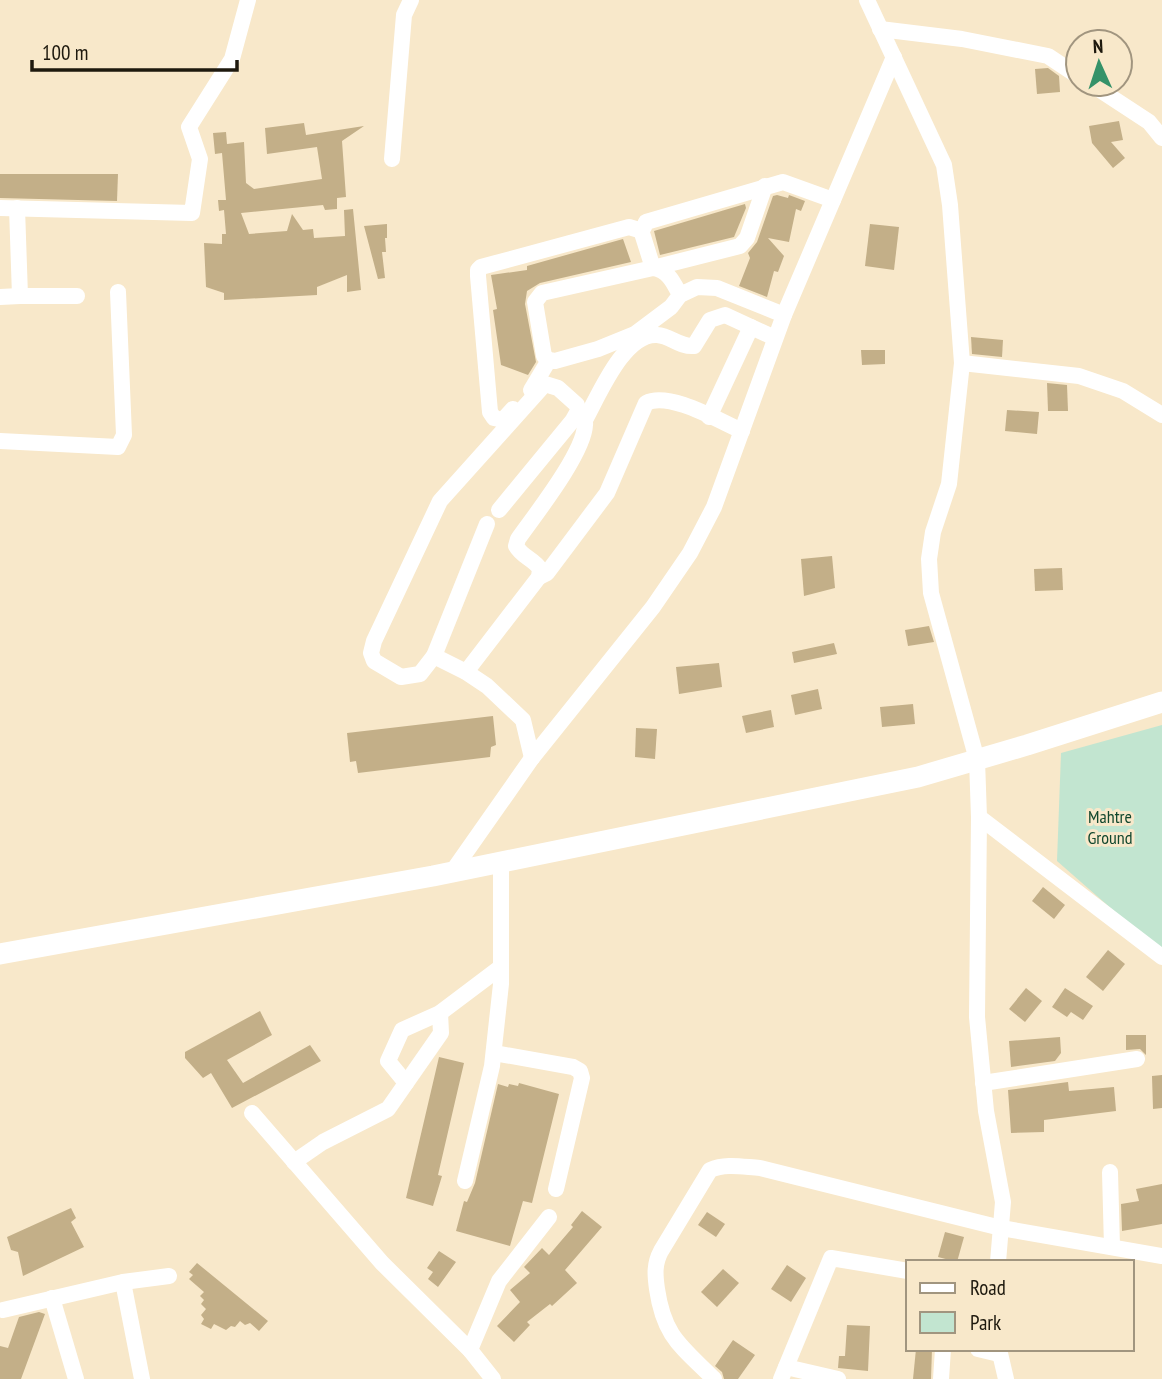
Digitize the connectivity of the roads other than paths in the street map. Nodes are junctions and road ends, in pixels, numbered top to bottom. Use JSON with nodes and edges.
{"nodes":[{"id":1,"x":248,"y":0,"type":"edge"},
{"id":2,"x":411,"y":0,"type":"edge"},
{"id":3,"x":865,"y":1,"type":"edge"},
{"id":4,"x":880,"y":29,"type":"junction"},
{"id":5,"x":894,"y":57,"type":"junction"},
{"id":6,"x":1064,"y":67,"type":"edge"},
{"id":7,"x":1114,"y":98,"type":"edge"},
{"id":8,"x":1156,"y":123,"type":"edge"},
{"id":9,"x":1162,"y":138,"type":"edge"},
{"id":10,"x":392,"y":159,"type":"dead end"},
{"id":11,"x":765,"y":186,"type":"junction"},
{"id":12,"x":833,"y":200,"type":"junction"},
{"id":13,"x":8,"y":208,"type":"edge"},
{"id":14,"x":641,"y":230,"type":"junction"},
{"id":15,"x":653,"y":268,"type":"junction"},
{"id":16,"x":118,"y":292,"type":"dead end"},
{"id":17,"x":680,"y":295,"type":"junction"},
{"id":18,"x":20,"y":296,"type":"junction"},
{"id":19,"x":77,"y":296,"type":"dead end"},
{"id":20,"x":0,"y":297,"type":"edge"},
{"id":21,"x":784,"y":315,"type":"junction"},
{"id":22,"x":751,"y":327,"type":"junction"},
{"id":23,"x":775,"y":338,"type":"junction"},
{"id":24,"x":549,"y":360,"type":"junction"},
{"id":25,"x":962,"y":363,"type":"junction"},
{"id":26,"x":1162,"y":415,"type":"edge"},
{"id":27,"x":581,"y":416,"type":"junction"},
{"id":28,"x":709,"y":417,"type":"junction"},
{"id":29,"x":742,"y":431,"type":"junction"},
{"id":30,"x":0,"y":441,"type":"edge"},
{"id":31,"x":499,"y":510,"type":"dead end"},
{"id":32,"x":487,"y":524,"type":"dead end"},
{"id":33,"x":539,"y":577,"type":"junction"},
{"id":34,"x":434,"y":656,"type":"junction"},
{"id":35,"x":466,"y":672,"type":"junction"},
{"id":36,"x":1162,"y":702,"type":"edge"},
{"id":37,"x":533,"y":758,"type":"junction"},
{"id":38,"x":977,"y":760,"type":"junction"},
{"id":39,"x":979,"y":817,"type":"junction"},
{"id":40,"x":501,"y":862,"type":"junction"},
{"id":41,"x":452,"y":872,"type":"junction"},
{"id":42,"x":0,"y":954,"type":"edge"},
{"id":43,"x":1162,"y":957,"type":"edge"},
{"id":44,"x":500,"y":967,"type":"junction"},
{"id":45,"x":440,"y":1013,"type":"junction"},
{"id":46,"x":494,"y":1053,"type":"junction"},
{"id":47,"x":1137,"y":1059,"type":"dead end"},
{"id":48,"x":406,"y":1083,"type":"junction"},
{"id":49,"x":983,"y":1083,"type":"junction"},
{"id":50,"x":252,"y":1113,"type":"dead end"},
{"id":51,"x":294,"y":1162,"type":"junction"},
{"id":52,"x":1110,"y":1171,"type":"dead end"},
{"id":53,"x":464,"y":1181,"type":"dead end"},
{"id":54,"x":556,"y":1189,"type":"dead end"},
{"id":55,"x":549,"y":1217,"type":"dead end"},
{"id":56,"x":1001,"y":1228,"type":"junction"},
{"id":57,"x":1112,"y":1247,"type":"junction"},
{"id":58,"x":1162,"y":1256,"type":"edge"},
{"id":59,"x":998,"y":1260,"type":"edge"},
{"id":60,"x":906,"y":1271,"type":"edge"},
{"id":61,"x":169,"y":1276,"type":"dead end"},
{"id":62,"x":123,"y":1282,"type":"junction"},
{"id":63,"x":52,"y":1298,"type":"junction"},
{"id":64,"x":3,"y":1310,"type":"dead end"},
{"id":65,"x":470,"y":1350,"type":"junction"},
{"id":66,"x":943,"y":1351,"type":"edge"},
{"id":67,"x":999,"y":1352,"type":"edge"},
{"id":68,"x":784,"y":1373,"type":"edge"},
{"id":69,"x":76,"y":1379,"type":"edge"},
{"id":70,"x":142,"y":1379,"type":"edge"},
{"id":71,"x":492,"y":1379,"type":"edge"},
{"id":72,"x":714,"y":1379,"type":"edge"},
{"id":73,"x":838,"y":1379,"type":"edge"},
{"id":74,"x":941,"y":1379,"type":"edge"},
{"id":75,"x":1006,"y":1379,"type":"edge"}],
"edges":[{"from":1,"to":13,"type":"street"},
{"from":2,"to":10,"type":"street"},
{"from":3,"to":4,"type":"street"},
{"from":4,"to":5,"type":"street"},
{"from":4,"to":6,"type":"street"},
{"from":5,"to":12,"type":"street"},
{"from":5,"to":25,"type":"street"},
{"from":7,"to":8,"type":"street"},
{"from":8,"to":9,"type":"street"},
{"from":11,"to":12,"type":"street"},
{"from":11,"to":14,"type":"street"},
{"from":11,"to":15,"type":"street"},
{"from":12,"to":21,"type":"street"},
{"from":13,"to":18,"type":"street"},
{"from":14,"to":15,"type":"street"},
{"from":14,"to":24,"type":"street"},
{"from":15,"to":17,"type":"street"},
{"from":15,"to":24,"type":"street"},
{"from":16,"to":30,"type":"street"},
{"from":17,"to":21,"type":"street"},
{"from":17,"to":24,"type":"street"},
{"from":18,"to":19,"type":"street"},
{"from":18,"to":20,"type":"street"},
{"from":21,"to":23,"type":"street"},
{"from":22,"to":23,"type":"street"},
{"from":22,"to":27,"type":"street"},
{"from":22,"to":28,"type":"street"},
{"from":23,"to":29,"type":"street"},
{"from":25,"to":26,"type":"street"},
{"from":25,"to":38,"type":"street"},
{"from":27,"to":31,"type":"street"},
{"from":27,"to":33,"type":"street"},
{"from":27,"to":34,"type":"street"},
{"from":28,"to":29,"type":"street"},
{"from":28,"to":33,"type":"street"},
{"from":29,"to":37,"type":"street"},
{"from":32,"to":34,"type":"street"},
{"from":33,"to":35,"type":"street"},
{"from":34,"to":35,"type":"street"},
{"from":35,"to":37,"type":"street"},
{"from":36,"to":38,"type":"main road"},
{"from":37,"to":41,"type":"street"},
{"from":38,"to":39,"type":"street"},
{"from":38,"to":40,"type":"main road"},
{"from":39,"to":43,"type":"street"},
{"from":39,"to":49,"type":"street"},
{"from":40,"to":41,"type":"main road"},
{"from":40,"to":44,"type":"street"},
{"from":41,"to":42,"type":"main road"},
{"from":44,"to":45,"type":"street"},
{"from":44,"to":46,"type":"street"},
{"from":45,"to":48,"type":"street"},
{"from":45,"to":48,"type":"street"},
{"from":46,"to":53,"type":"street"},
{"from":46,"to":54,"type":"street"},
{"from":47,"to":49,"type":"street"},
{"from":48,"to":51,"type":"street"},
{"from":49,"to":56,"type":"street"},
{"from":50,"to":51,"type":"street"},
{"from":51,"to":65,"type":"street"},
{"from":52,"to":57,"type":"street"},
{"from":55,"to":65,"type":"street"},
{"from":56,"to":57,"type":"street"},
{"from":56,"to":59,"type":"street"},
{"from":56,"to":72,"type":"street"},
{"from":57,"to":58,"type":"street"},
{"from":60,"to":68,"type":"street"},
{"from":61,"to":62,"type":"street"},
{"from":62,"to":63,"type":"street"},
{"from":62,"to":70,"type":"street"},
{"from":63,"to":64,"type":"street"},
{"from":63,"to":69,"type":"street"},
{"from":65,"to":71,"type":"street"},
{"from":66,"to":74,"type":"street"},
{"from":67,"to":75,"type":"street"},
{"from":68,"to":73,"type":"street"}]}
